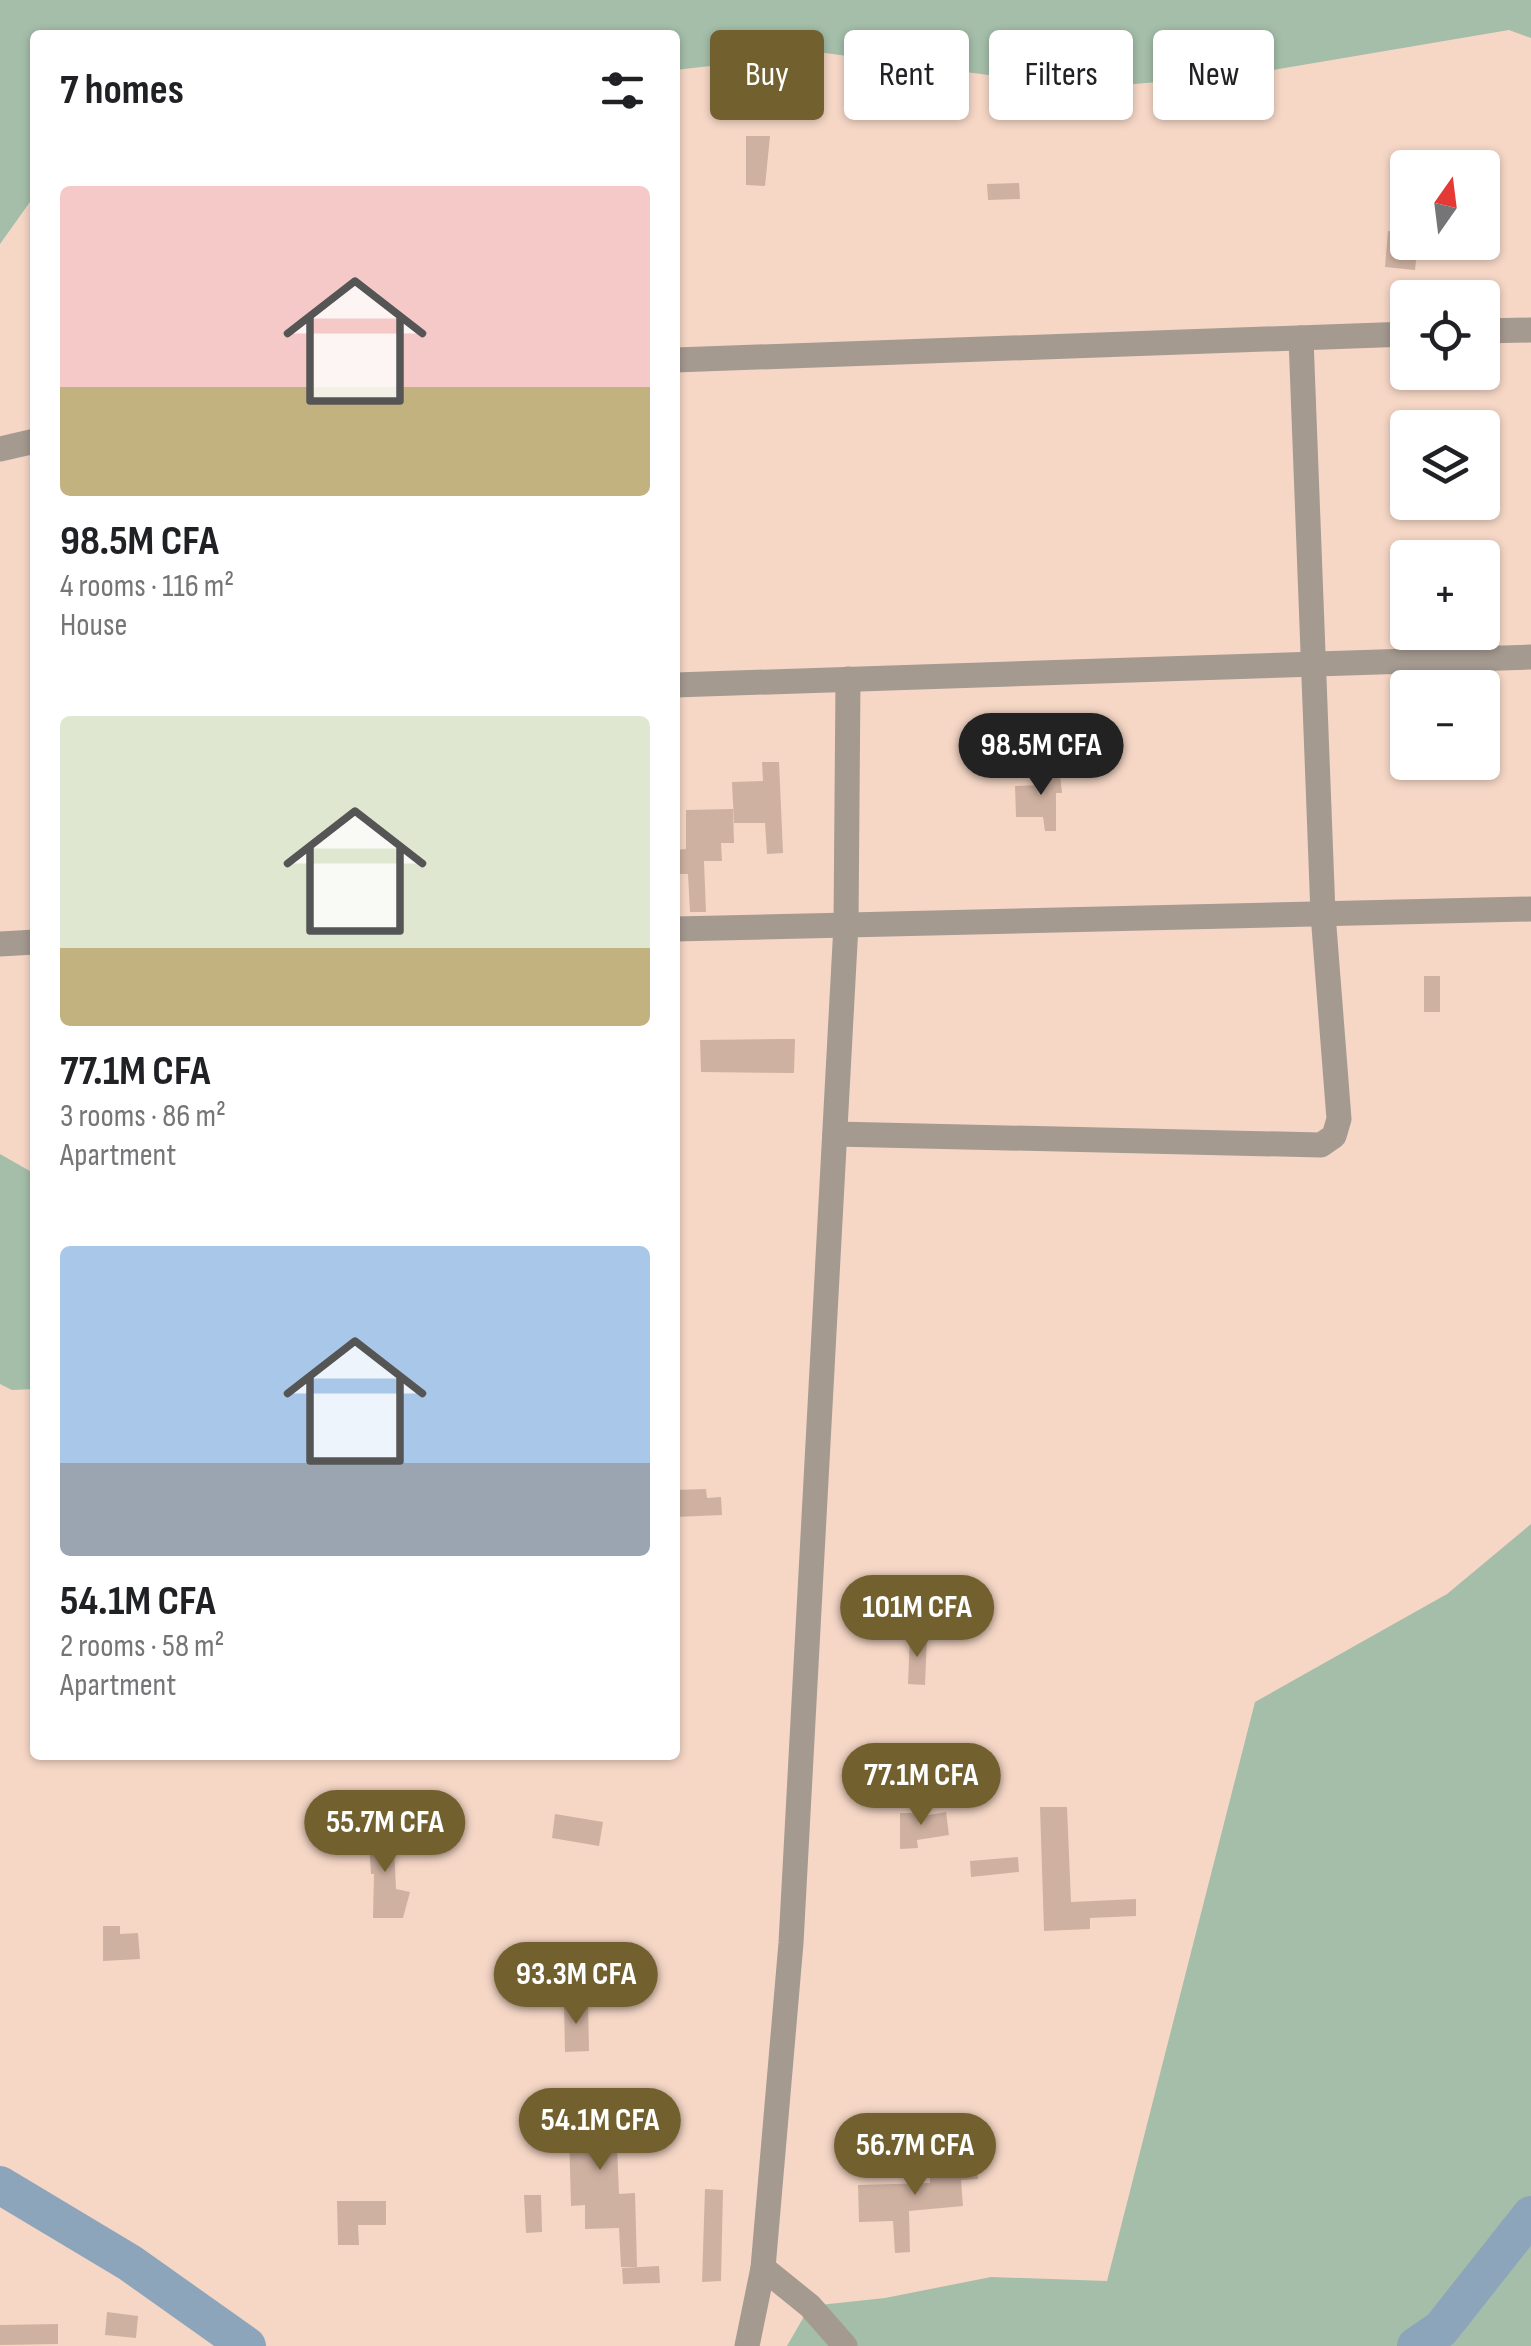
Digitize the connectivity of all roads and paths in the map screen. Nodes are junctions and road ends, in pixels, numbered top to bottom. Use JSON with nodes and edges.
{"nodes":[{"id":1,"x":1531,"y":330,"type":"edge"},
{"id":2,"x":1500,"y":331,"type":"edge"},
{"id":3,"x":1390,"y":335,"type":"edge"},
{"id":4,"x":1301,"y":338,"type":"junction"},
{"id":5,"x":680,"y":360,"type":"edge"},
{"id":6,"x":30,"y":442,"type":"edge"},
{"id":7,"x":0,"y":450,"type":"edge"},
{"id":8,"x":1531,"y":657,"type":"edge"},
{"id":9,"x":1314,"y":664,"type":"junction"},
{"id":10,"x":848,"y":680,"type":"junction"},
{"id":11,"x":680,"y":686,"type":"edge"},
{"id":12,"x":1531,"y":908,"type":"edge"},
{"id":13,"x":1323,"y":914,"type":"junction"},
{"id":14,"x":846,"y":925,"type":"junction"},
{"id":15,"x":680,"y":928,"type":"edge"},
{"id":16,"x":30,"y":942,"type":"edge"},
{"id":17,"x":0,"y":944,"type":"edge"},
{"id":18,"x":835,"y":1134,"type":"junction"},
{"id":19,"x":763,"y":2268,"type":"junction"},
{"id":20,"x":747,"y":2346,"type":"edge"},
{"id":21,"x":845,"y":2346,"type":"edge"}],
"edges":[{"from":1,"to":2,"type":"street"},
{"from":3,"to":4,"type":"street"},
{"from":4,"to":5,"type":"street"},
{"from":4,"to":9,"type":"street"},
{"from":6,"to":7,"type":"street"},
{"from":8,"to":9,"type":"street"},
{"from":9,"to":10,"type":"street"},
{"from":9,"to":13,"type":"street"},
{"from":10,"to":11,"type":"street"},
{"from":10,"to":14,"type":"street"},
{"from":12,"to":13,"type":"street"},
{"from":13,"to":14,"type":"street"},
{"from":13,"to":18,"type":"street"},
{"from":14,"to":15,"type":"street"},
{"from":14,"to":18,"type":"street"},
{"from":16,"to":17,"type":"street"},
{"from":18,"to":19,"type":"street"},
{"from":19,"to":20,"type":"street"},
{"from":19,"to":21,"type":"street"}]}
